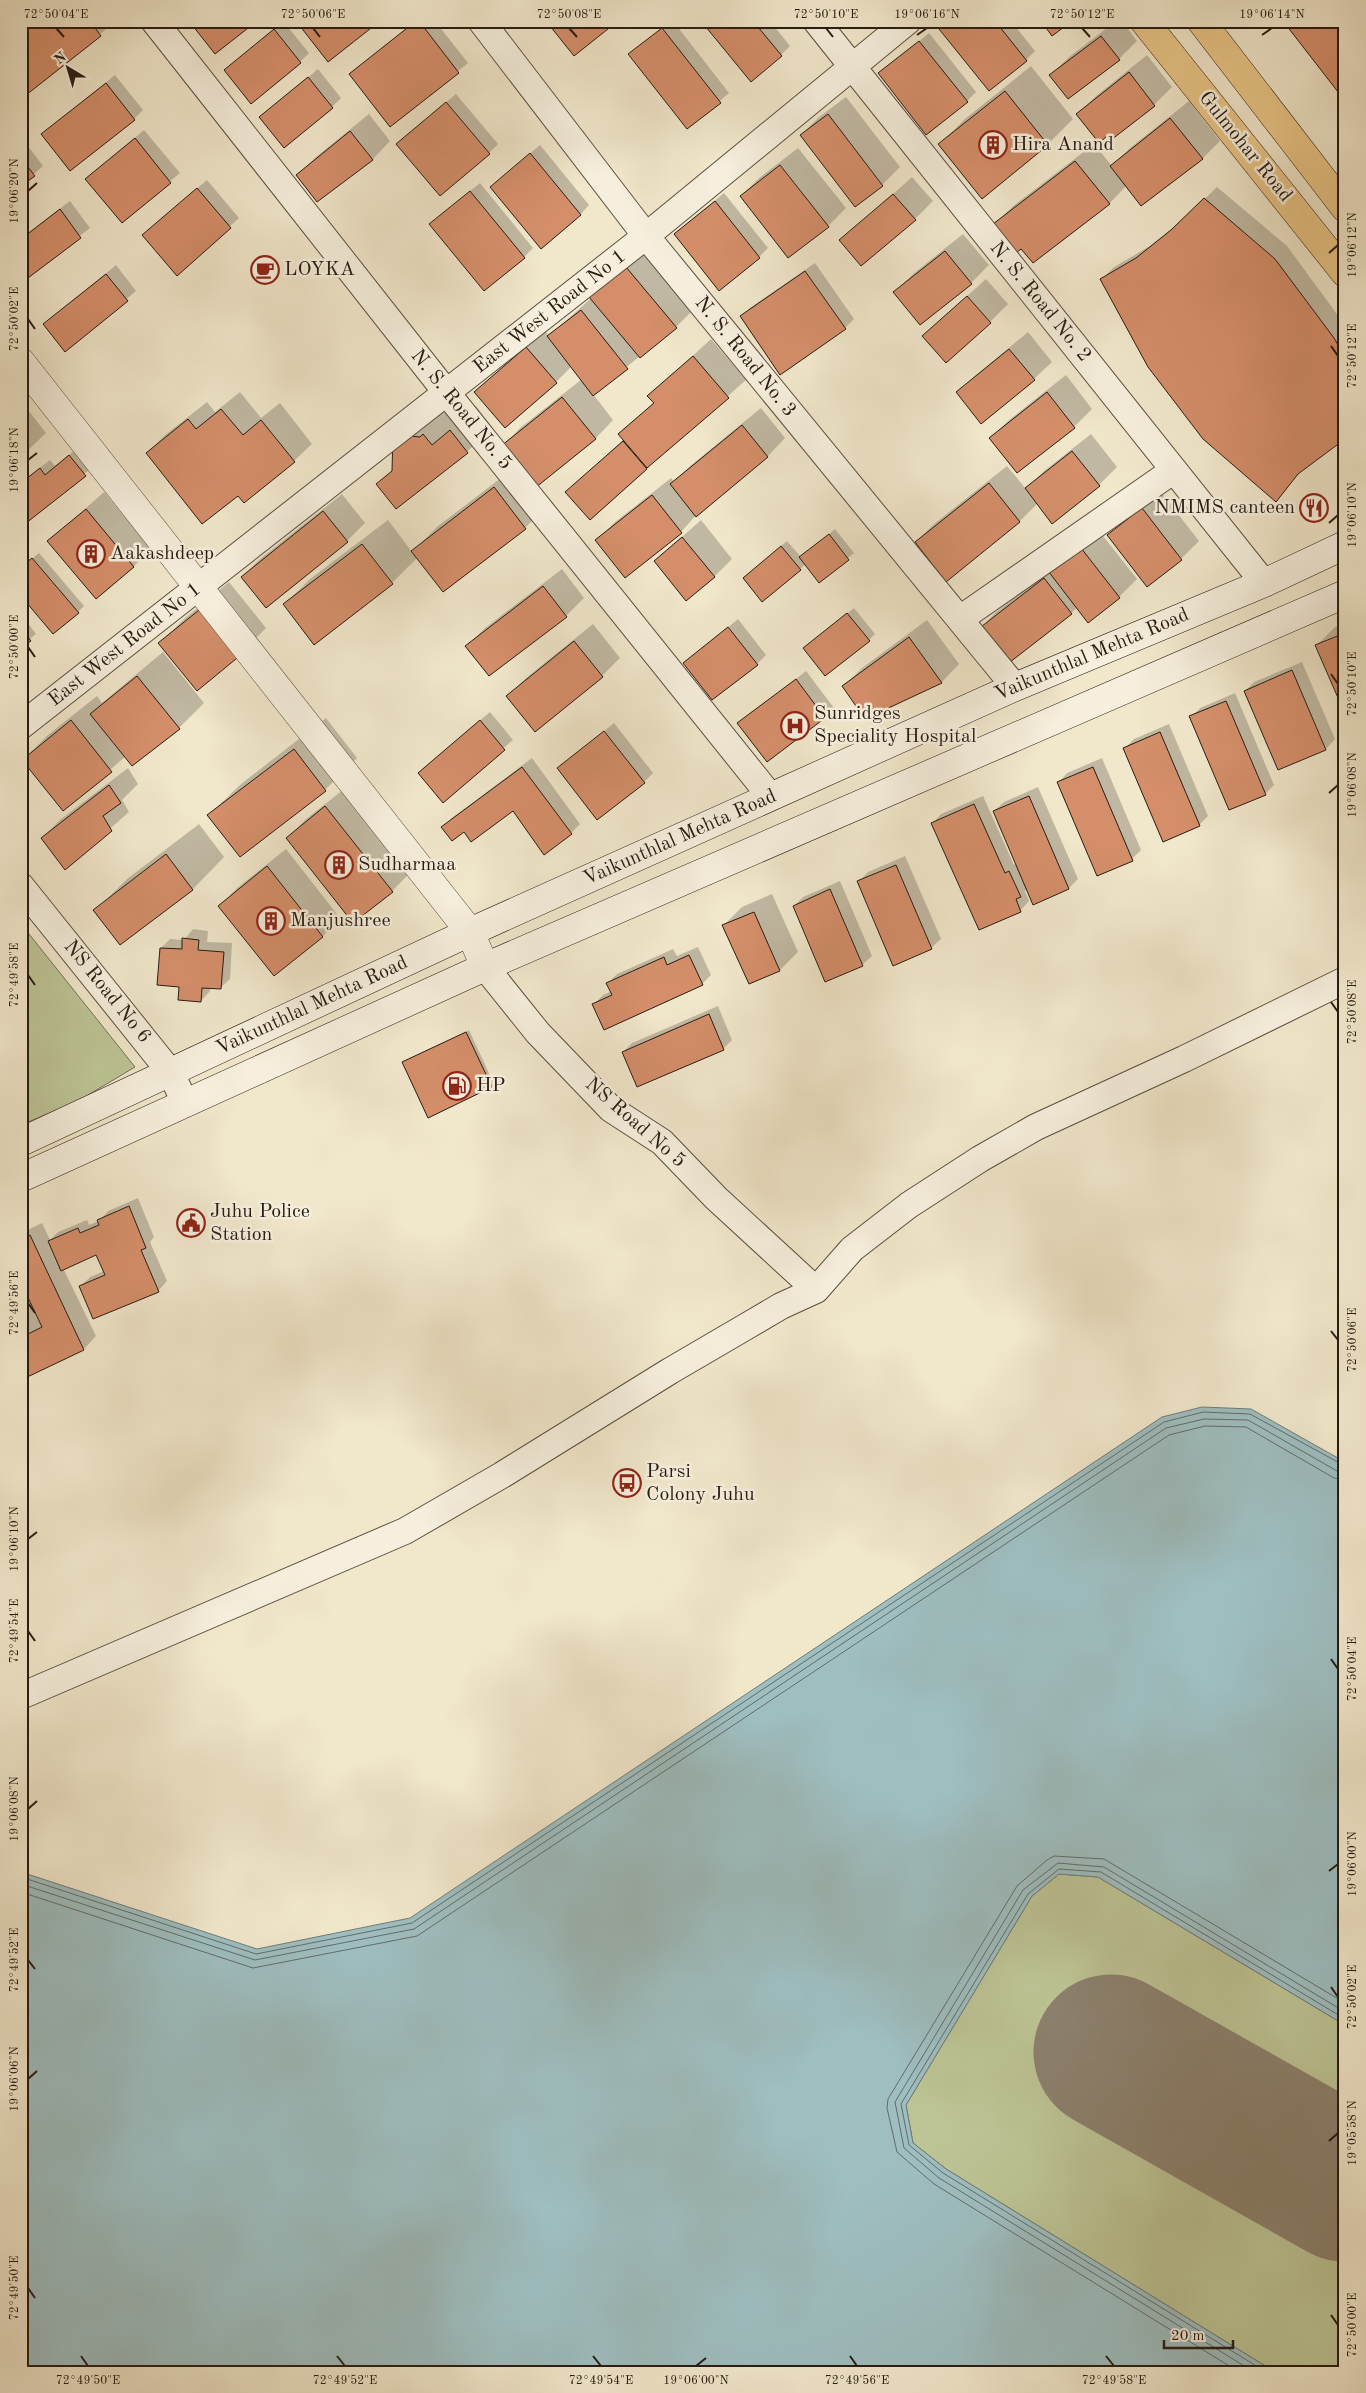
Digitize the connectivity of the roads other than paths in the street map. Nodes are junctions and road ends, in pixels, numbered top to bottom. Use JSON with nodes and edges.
{"nodes":[{"id":1,"x":154,"y":21,"type":"edge"},
{"id":2,"x":481,"y":21,"type":"edge"},
{"id":3,"x":816,"y":21,"type":"edge"},
{"id":4,"x":908,"y":21,"type":"edge"},
{"id":5,"x":1144,"y":21,"type":"edge"},
{"id":6,"x":1201,"y":21,"type":"edge"},
{"id":7,"x":852,"y":67,"type":"junction"},
{"id":8,"x":1240,"y":71,"type":"junction"},
{"id":9,"x":1205,"y":98,"type":"junction"},
{"id":10,"x":1345,"y":208,"type":"edge"},
{"id":11,"x":646,"y":236,"type":"junction"},
{"id":12,"x":1345,"y":273,"type":"edge"},
{"id":13,"x":21,"y":362,"type":"edge"},
{"id":14,"x":446,"y":392,"type":"junction"},
{"id":15,"x":1174,"y":470,"type":"junction"},
{"id":16,"x":1345,"y":545,"type":"edge"},
{"id":17,"x":1264,"y":583,"type":"junction"},
{"id":18,"x":198,"y":587,"type":"junction"},
{"id":19,"x":1345,"y":594,"type":"edge"},
{"id":20,"x":960,"y":620,"type":"junction"},
{"id":21,"x":1015,"y":687,"type":"junction"},
{"id":22,"x":21,"y":726,"type":"edge"},
{"id":23,"x":771,"y":797,"type":"junction"},
{"id":24,"x":21,"y":886,"type":"edge"},
{"id":25,"x":470,"y":932,"type":"junction"},
{"id":26,"x":485,"y":966,"type":"junction"},
{"id":27,"x":1345,"y":980,"type":"edge"},
{"id":28,"x":171,"y":1073,"type":"junction"},
{"id":29,"x":185,"y":1103,"type":"junction"},
{"id":30,"x":21,"y":1142,"type":"edge"},
{"id":31,"x":21,"y":1178,"type":"edge"},
{"id":32,"x":816,"y":1290,"type":"junction"},
{"id":33,"x":21,"y":1696,"type":"edge"}],
"edges":[{"from":1,"to":14,"type":"street","name":"N. S. Road No. 5"},
{"from":2,"to":11,"type":"street","name":"N. S. Road No. 3"},
{"from":3,"to":7,"type":"street","name":"N. S. Road No. 2"},
{"from":4,"to":7,"type":"street","name":"East West Road No 1"},
{"from":5,"to":9,"type":"main road","name":"Gulmohar Road"},
{"from":6,"to":8,"type":"main road","name":"Gulmohar Road"},
{"from":7,"to":11,"type":"street","name":"East West Road No 1"},
{"from":7,"to":15,"type":"street","name":"N. S. Road No. 2"},
{"from":8,"to":9,"type":"main road"},
{"from":8,"to":10,"type":"main road","name":"Gulmohar Road"},
{"from":9,"to":12,"type":"main road","name":"Gulmohar Road"},
{"from":11,"to":14,"type":"street","name":"East West Road No 1"},
{"from":11,"to":20,"type":"street","name":"N. S. Road No. 3"},
{"from":13,"to":18,"type":"main road"},
{"from":14,"to":18,"type":"street","name":"East West Road No 1"},
{"from":14,"to":23,"type":"street","name":"N. S. Road No. 5"},
{"from":15,"to":17,"type":"street","name":"N. S. Road No. 2"},
{"from":15,"to":20,"type":"street"},
{"from":16,"to":17,"type":"main road","name":"Vaikunthlal Mehta Road"},
{"from":17,"to":21,"type":"main road","name":"Vaikunthlal Mehta Road"},
{"from":18,"to":22,"type":"street","name":"East West Road No 1"},
{"from":18,"to":25,"type":"main road"},
{"from":19,"to":26,"type":"main road","name":"Vaikunthlal Mehta Road"},
{"from":20,"to":21,"type":"street","name":"N. S. Road No. 3"},
{"from":21,"to":23,"type":"main road","name":"Vaikunthlal Mehta Road"},
{"from":23,"to":25,"type":"main road","name":"Vaikunthlal Mehta Road"},
{"from":24,"to":28,"type":"street","name":"NS Road No 6"},
{"from":25,"to":26,"type":"main road"},
{"from":25,"to":28,"type":"main road","name":"Vaikunthlal Mehta Road"},
{"from":26,"to":29,"type":"main road","name":"Vaikunthlal Mehta Road"},
{"from":26,"to":32,"type":"street","name":"NS Road No 5"},
{"from":27,"to":32,"type":"street"},
{"from":28,"to":29,"type":"street","name":"NS Road No 6"},
{"from":28,"to":30,"type":"main road","name":"Vaikunthlal Mehta Road"},
{"from":29,"to":31,"type":"main road","name":"Vaikunthlal Mehta Road"},
{"from":32,"to":33,"type":"street"}]}
